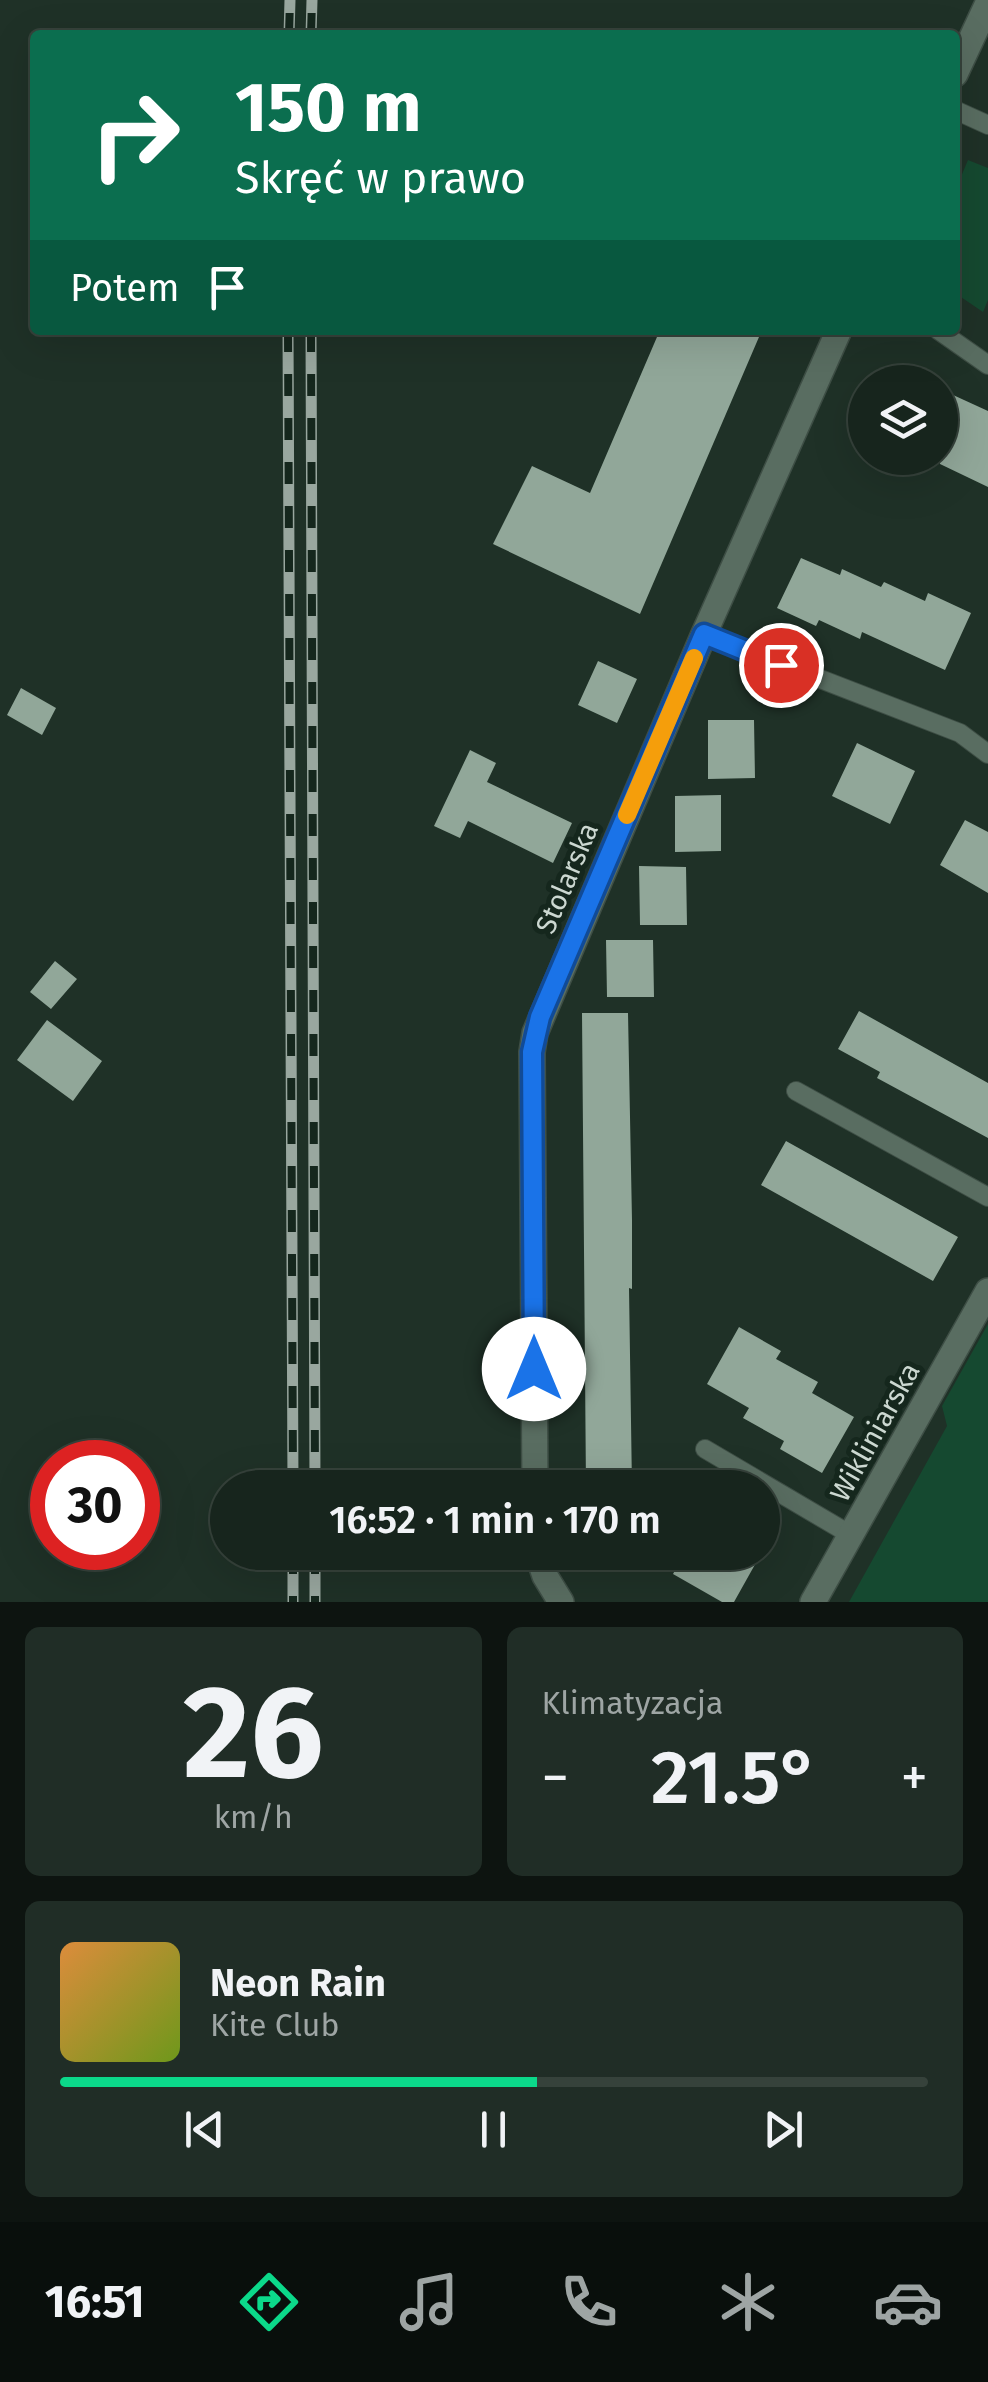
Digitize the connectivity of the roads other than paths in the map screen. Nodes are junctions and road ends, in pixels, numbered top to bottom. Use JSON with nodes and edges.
{"nodes":[{"id":1,"x":988,"y":3,"type":"edge"},
{"id":2,"x":960,"y":63,"type":"edge"},
{"id":3,"x":960,"y":112,"type":"edge"},
{"id":4,"x":988,"y":125,"type":"edge"},
{"id":5,"x":837,"y":335,"type":"edge"},
{"id":6,"x":945,"y":335,"type":"edge"},
{"id":7,"x":988,"y":365,"type":"edge"},
{"id":8,"x":704,"y":634,"type":"junction"},
{"id":9,"x":988,"y":754,"type":"edge"},
{"id":10,"x":796,"y":1092,"type":"dead end"},
{"id":11,"x":988,"y":1197,"type":"edge"},
{"id":12,"x":988,"y":1291,"type":"edge"},
{"id":13,"x":705,"y":1448,"type":"dead end"},
{"id":14,"x":535,"y":1470,"type":"edge"},
{"id":15,"x":851,"y":1535,"type":"junction"},
{"id":16,"x":543,"y":1570,"type":"edge"},
{"id":17,"x":560,"y":1602,"type":"edge"},
{"id":18,"x":812,"y":1602,"type":"edge"}],
"edges":[{"from":1,"to":2,"type":"street"},
{"from":3,"to":4,"type":"lane"},
{"from":5,"to":8,"type":"street","name":"Stolarska"},
{"from":6,"to":7,"type":"lane"},
{"from":8,"to":9,"type":"lane"},
{"from":8,"to":14,"type":"street","name":"Stolarska"},
{"from":10,"to":11,"type":"lane"},
{"from":12,"to":15,"type":"street","name":"Wikliniarska"},
{"from":13,"to":15,"type":"lane"},
{"from":15,"to":18,"type":"street","name":"Wikliniarska"},
{"from":16,"to":17,"type":"street"}]}
